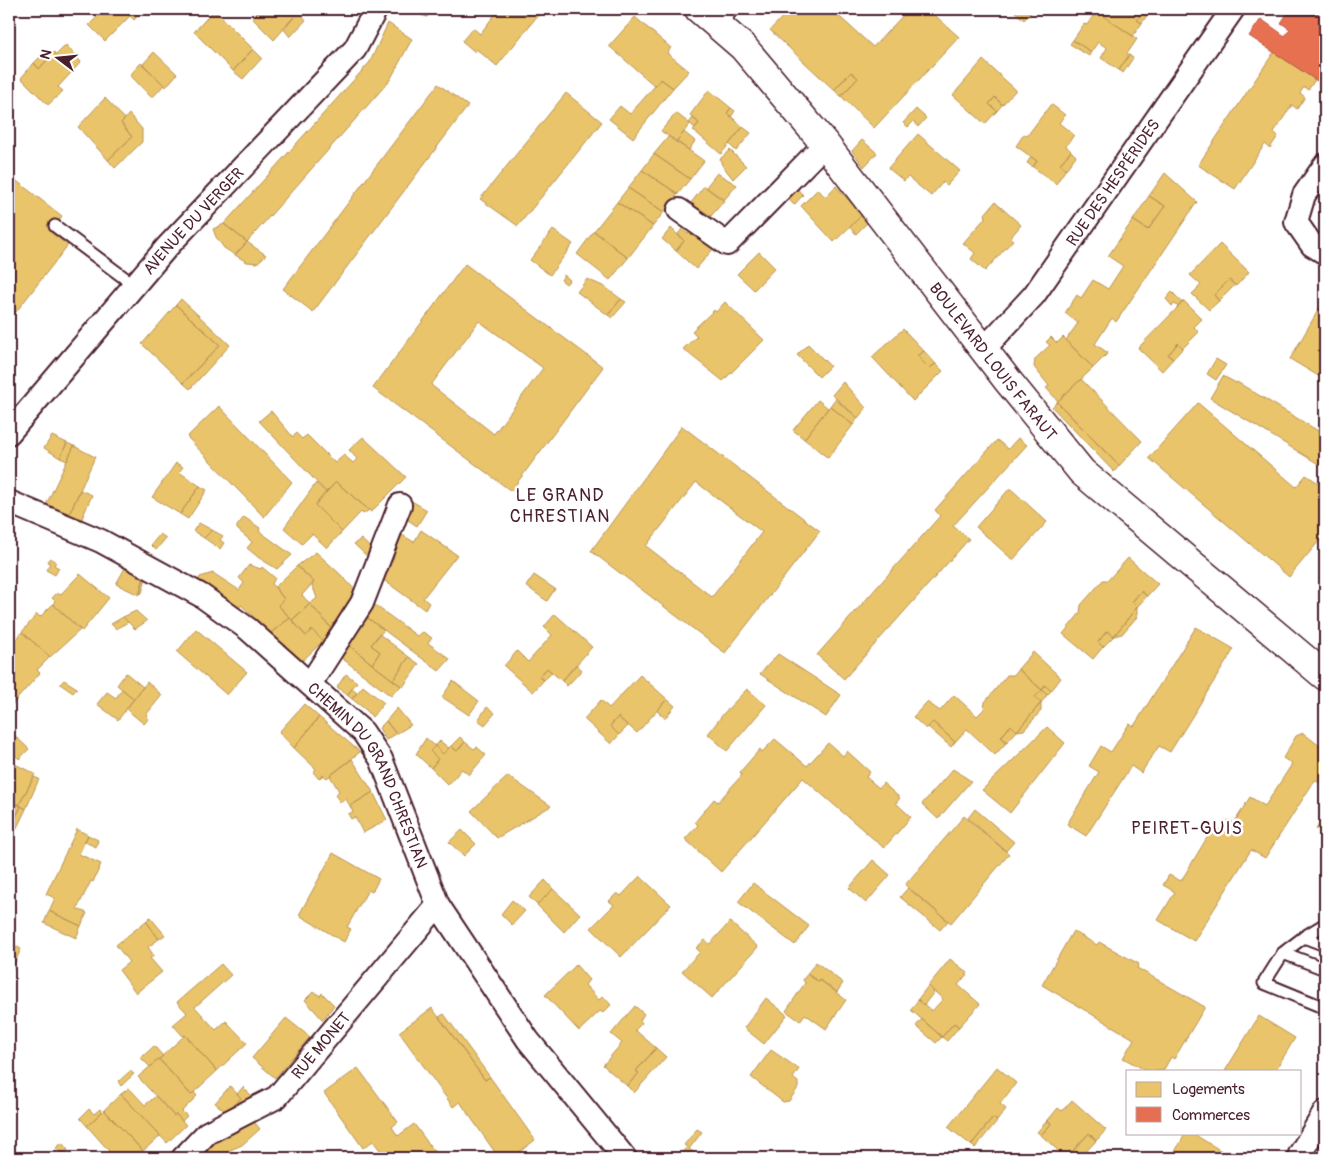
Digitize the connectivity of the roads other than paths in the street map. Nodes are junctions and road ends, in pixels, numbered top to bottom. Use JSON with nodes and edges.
{"nodes":[{"id":1,"x":376,"y":9,"type":"edge"},
{"id":2,"x":1233,"y":9,"type":"edge"},
{"id":3,"x":713,"y":13,"type":"edge"},
{"id":4,"x":824,"y":144,"type":"junction"},
{"id":5,"x":1325,"y":165,"type":"edge"},
{"id":6,"x":679,"y":210,"type":"dead end"},
{"id":7,"x":55,"y":226,"type":"dead end"},
{"id":8,"x":1325,"y":253,"type":"edge"},
{"id":9,"x":134,"y":285,"type":"junction"},
{"id":10,"x":984,"y":349,"type":"junction"},
{"id":11,"x":9,"y":433,"type":"edge"},
{"id":12,"x":9,"y":502,"type":"edge"},
{"id":13,"x":400,"y":505,"type":"dead end"},
{"id":14,"x":1325,"y":676,"type":"edge"},
{"id":15,"x":310,"y":684,"type":"junction"},
{"id":16,"x":438,"y":905,"type":"junction"},
{"id":17,"x":1325,"y":927,"type":"edge"},
{"id":18,"x":1304,"y":937,"type":"junction"},
{"id":19,"x":1325,"y":945,"type":"edge"},
{"id":20,"x":1283,"y":953,"type":"junction"},
{"id":21,"x":1325,"y":969,"type":"edge"},
{"id":22,"x":1325,"y":1008,"type":"edge"},
{"id":23,"x":1325,"y":1112,"type":"edge"},
{"id":24,"x":183,"y":1158,"type":"edge"},
{"id":25,"x":625,"y":1158,"type":"edge"},
{"id":26,"x":1299,"y":1158,"type":"edge"}],
"edges":[{"from":1,"to":9,"type":"street","name":"AVENUE DU VERGER"},
{"from":2,"to":10,"type":"street","name":"RUE DES HESPÉRIDES"},
{"from":3,"to":4,"type":"street","name":"BOULEVARD LOUIS FARAUT"},
{"from":4,"to":6,"type":"street"},
{"from":4,"to":10,"type":"street","name":"BOULEVARD LOUIS FARAUT"},
{"from":5,"to":8,"type":"street"},
{"from":7,"to":9,"type":"lane"},
{"from":9,"to":11,"type":"street","name":"AVENUE DU VERGER"},
{"from":10,"to":14,"type":"street","name":"BOULEVARD LOUIS FARAUT"},
{"from":12,"to":15,"type":"street","name":"CHEMIN DU GRAND CHRESTIAN"},
{"from":13,"to":15,"type":"street"},
{"from":15,"to":16,"type":"street","name":"CHEMIN DU GRAND CHRESTIAN"},
{"from":16,"to":24,"type":"street","name":"RUE MONET"},
{"from":16,"to":25,"type":"street","name":"CHEMIN DU GRAND CHRESTIAN"},
{"from":17,"to":18,"type":"lane"},
{"from":18,"to":19,"type":"lane"},
{"from":18,"to":20,"type":"lane"},
{"from":20,"to":21,"type":"lane"},
{"from":20,"to":22,"type":"lane"},
{"from":23,"to":26,"type":"street"}]}
